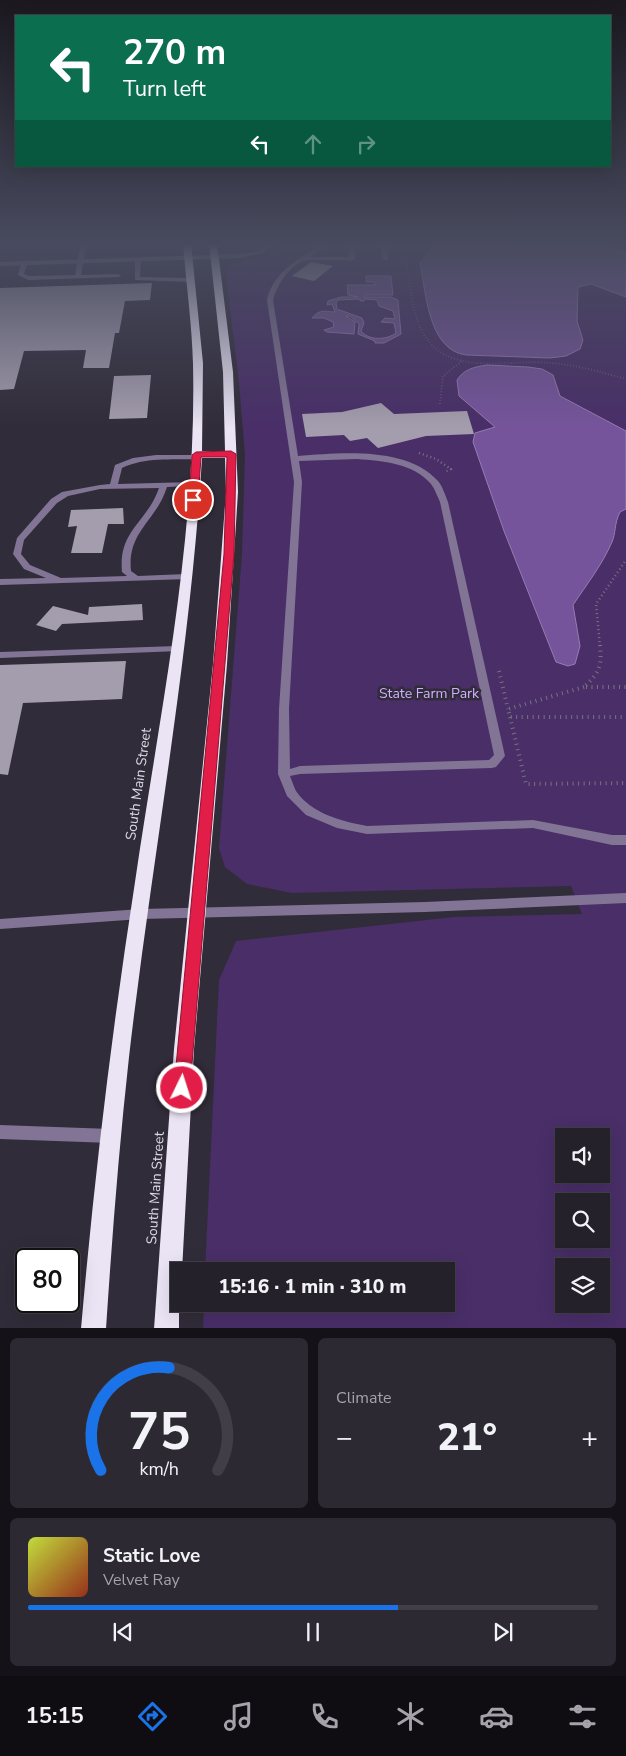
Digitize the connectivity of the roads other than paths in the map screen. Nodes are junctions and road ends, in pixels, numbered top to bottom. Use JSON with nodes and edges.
{"nodes":[{"id":1,"x":192,"y":305,"type":"edge"},
{"id":2,"x":220,"y":305,"type":"edge"},
{"id":3,"x":271,"y":305,"type":"edge"},
{"id":4,"x":231,"y":454,"type":"junction"},
{"id":5,"x":196,"y":456,"type":"junction"},
{"id":6,"x":294,"y":459,"type":"junction"},
{"id":7,"x":194,"y":484,"type":"junction"},
{"id":8,"x":164,"y":485,"type":"junction"},
{"id":9,"x":114,"y":487,"type":"junction"},
{"id":10,"x":186,"y":577,"type":"junction"},
{"id":11,"x":136,"y":578,"type":"junction"},
{"id":12,"x":57,"y":579,"type":"junction"},
{"id":13,"x":0,"y":582,"type":"edge"},
{"id":14,"x":177,"y":649,"type":"junction"},
{"id":15,"x":0,"y":655,"type":"edge"},
{"id":16,"x":284,"y":774,"type":"junction"},
{"id":17,"x":626,"y":840,"type":"edge"},
{"id":18,"x":626,"y":898,"type":"edge"},
{"id":19,"x":197,"y":912,"type":"junction"},
{"id":20,"x":141,"y":914,"type":"junction"},
{"id":21,"x":0,"y":924,"type":"edge"},
{"id":22,"x":0,"y":1132,"type":"edge"},
{"id":23,"x":110,"y":1136,"type":"junction"},
{"id":24,"x":93,"y":1328,"type":"edge"},
{"id":25,"x":166,"y":1328,"type":"edge"}],
"edges":[{"from":1,"to":5,"type":"highway","name":"South Main Street"},
{"from":2,"to":4,"type":"highway","name":"South Main Street"},
{"from":3,"to":6,"type":"street"},
{"from":4,"to":5,"type":"highway"},
{"from":4,"to":19,"type":"highway","name":"South Main Street"},
{"from":5,"to":7,"type":"highway","name":"South Main Street"},
{"from":5,"to":9,"type":"street"},
{"from":6,"to":16,"type":"street"},
{"from":6,"to":16,"type":"street"},
{"from":7,"to":8,"type":"street"},
{"from":7,"to":10,"type":"highway","name":"South Main Street"},
{"from":8,"to":9,"type":"street"},
{"from":8,"to":11,"type":"street"},
{"from":9,"to":12,"type":"street"},
{"from":10,"to":11,"type":"street"},
{"from":10,"to":14,"type":"highway","name":"South Main Street"},
{"from":11,"to":12,"type":"street"},
{"from":12,"to":13,"type":"street"},
{"from":14,"to":15,"type":"street"},
{"from":14,"to":20,"type":"highway","name":"South Main Street"},
{"from":16,"to":17,"type":"street"},
{"from":18,"to":19,"type":"street"},
{"from":19,"to":20,"type":"street"},
{"from":19,"to":25,"type":"highway","name":"South Main Street"},
{"from":20,"to":21,"type":"street"},
{"from":20,"to":23,"type":"highway","name":"South Main Street"},
{"from":22,"to":23,"type":"street"},
{"from":23,"to":24,"type":"highway","name":"South Main Street"}]}
